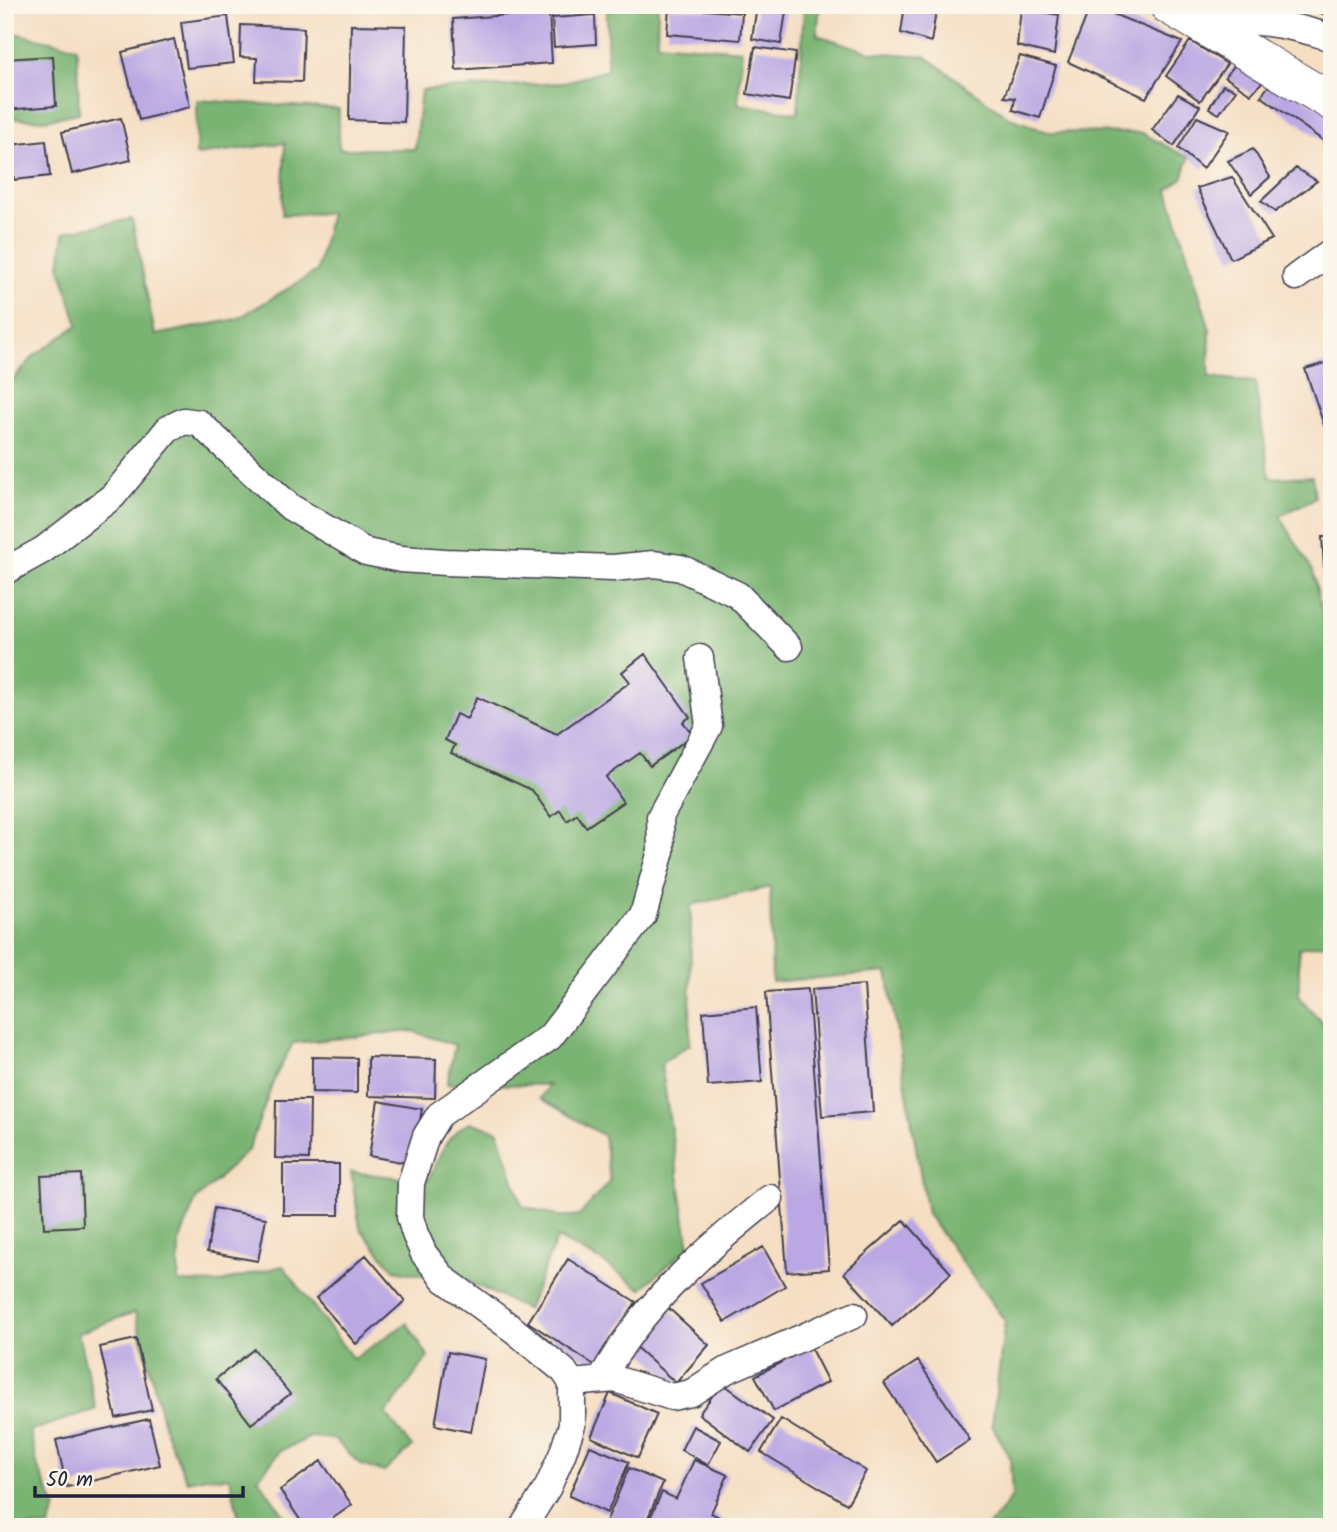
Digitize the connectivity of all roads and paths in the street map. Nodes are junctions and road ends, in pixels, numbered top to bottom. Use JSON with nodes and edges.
{"nodes":[{"id":1,"x":1181,"y":10,"type":"edge"},
{"id":2,"x":1332,"y":37,"type":"edge"},
{"id":3,"x":1332,"y":102,"type":"edge"},
{"id":4,"x":1332,"y":251,"type":"edge"},
{"id":5,"x":1296,"y":278,"type":"dead end"},
{"id":6,"x":5,"y":571,"type":"edge"},
{"id":7,"x":789,"y":647,"type":"dead end"},
{"id":8,"x":700,"y":657,"type":"dead end"},
{"id":9,"x":770,"y":1198,"type":"dead end"},
{"id":10,"x":854,"y":1315,"type":"dead end"},
{"id":11,"x":601,"y":1380,"type":"junction"},
{"id":12,"x":572,"y":1383,"type":"junction"},
{"id":13,"x":523,"y":1527,"type":"edge"}],
"edges":[{"from":1,"to":2,"type":"street"},
{"from":1,"to":3,"type":"main road"},
{"from":4,"to":5,"type":"street"},
{"from":6,"to":7,"type":"street"},
{"from":8,"to":12,"type":"street"},
{"from":9,"to":11,"type":"street"},
{"from":10,"to":11,"type":"street"},
{"from":11,"to":12,"type":"street"},
{"from":12,"to":13,"type":"street"}]}
